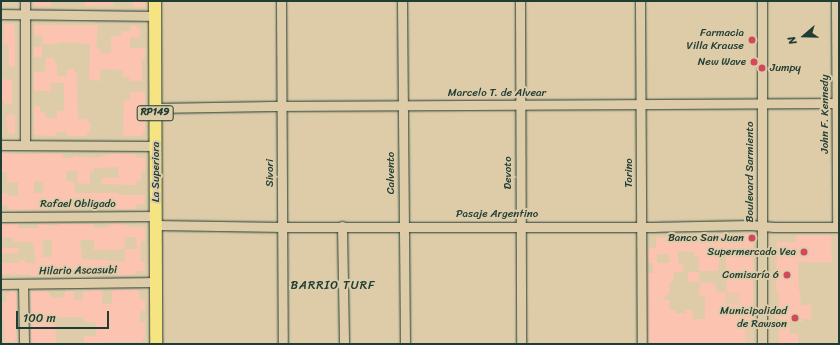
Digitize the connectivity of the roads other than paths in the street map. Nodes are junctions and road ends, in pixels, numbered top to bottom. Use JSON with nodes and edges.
{"nodes":[{"id":1,"x":25,"y":1,"type":"edge"},
{"id":2,"x":155,"y":1,"type":"edge"},
{"id":3,"x":281,"y":1,"type":"edge"},
{"id":4,"x":402,"y":1,"type":"edge"},
{"id":5,"x":520,"y":1,"type":"edge"},
{"id":6,"x":640,"y":1,"type":"edge"},
{"id":7,"x":762,"y":1,"type":"edge"},
{"id":8,"x":836,"y":1,"type":"edge"},
{"id":9,"x":1,"y":14,"type":"edge"},
{"id":10,"x":25,"y":14,"type":"junction"},
{"id":11,"x":155,"y":16,"type":"junction"},
{"id":12,"x":838,"y":103,"type":"edge"},
{"id":13,"x":641,"y":104,"type":"junction"},
{"id":14,"x":762,"y":104,"type":"junction"},
{"id":15,"x":403,"y":105,"type":"junction"},
{"id":16,"x":520,"y":105,"type":"junction"},
{"id":17,"x":282,"y":106,"type":"junction"},
{"id":18,"x":155,"y":108,"type":"junction"},
{"id":19,"x":1,"y":144,"type":"edge"},
{"id":20,"x":25,"y":145,"type":"junction"},
{"id":21,"x":156,"y":146,"type":"junction"},
{"id":22,"x":1,"y":217,"type":"edge"},
{"id":23,"x":156,"y":220,"type":"junction"},
{"id":24,"x":342,"y":226,"type":"junction"},
{"id":25,"x":403,"y":226,"type":"junction"},
{"id":26,"x":520,"y":226,"type":"junction"},
{"id":27,"x":762,"y":226,"type":"junction"},
{"id":28,"x":282,"y":227,"type":"junction"},
{"id":29,"x":641,"y":227,"type":"junction"},
{"id":30,"x":838,"y":227,"type":"edge"},
{"id":31,"x":156,"y":282,"type":"junction"},
{"id":32,"x":1,"y":284,"type":"edge"},
{"id":33,"x":23,"y":284,"type":"junction"},
{"id":34,"x":24,"y":344,"type":"edge"},
{"id":35,"x":156,"y":344,"type":"edge"},
{"id":36,"x":283,"y":344,"type":"edge"},
{"id":37,"x":344,"y":344,"type":"edge"},
{"id":38,"x":405,"y":344,"type":"edge"},
{"id":39,"x":521,"y":344,"type":"edge"},
{"id":40,"x":642,"y":344,"type":"edge"},
{"id":41,"x":762,"y":344,"type":"edge"}],
"edges":[{"from":1,"to":10,"type":"street"},
{"from":2,"to":11,"type":"main road","name":"La Superiora","number":"RP149"},
{"from":3,"to":17,"type":"street","name":"Sivori"},
{"from":4,"to":15,"type":"street","name":"Calvento"},
{"from":5,"to":16,"type":"street","name":"Devoto"},
{"from":6,"to":13,"type":"street","name":"Torino"},
{"from":7,"to":14,"type":"street","name":"Boulevard Sarmiento"},
{"from":8,"to":12,"type":"street","name":"John F. Kennedy"},
{"from":9,"to":10,"type":"street"},
{"from":10,"to":11,"type":"street"},
{"from":10,"to":20,"type":"street"},
{"from":11,"to":18,"type":"main road","name":"La Superiora","number":"RP149"},
{"from":12,"to":14,"type":"street","name":"Marcelo T. de Alvear"},
{"from":12,"to":30,"type":"street","name":"John F. Kennedy"},
{"from":13,"to":14,"type":"street","name":"Marcelo T. de Alvear"},
{"from":13,"to":16,"type":"street","name":"Marcelo T. de Alvear"},
{"from":13,"to":29,"type":"street","name":"Torino"},
{"from":14,"to":27,"type":"street","name":"Boulevard Sarmiento"},
{"from":15,"to":16,"type":"street","name":"Marcelo T. de Alvear"},
{"from":15,"to":17,"type":"street","name":"Marcelo T. de Alvear"},
{"from":15,"to":25,"type":"street","name":"Calvento"},
{"from":16,"to":26,"type":"street","name":"Devoto"},
{"from":17,"to":18,"type":"street","name":"Marcelo T. de Alvear"},
{"from":17,"to":28,"type":"street","name":"Sivori"},
{"from":18,"to":21,"type":"main road","name":"La Superiora","number":"RP149"},
{"from":19,"to":20,"type":"street"},
{"from":20,"to":21,"type":"street"},
{"from":21,"to":23,"type":"main road","name":"La Superiora","number":"RP149"},
{"from":22,"to":23,"type":"street","name":"Rafael Obligado"},
{"from":23,"to":28,"type":"street","name":"Pasaje Argentino"},
{"from":23,"to":31,"type":"main road","name":"La Superiora","number":"RP149"},
{"from":24,"to":25,"type":"street","name":"Pasaje Argentino"},
{"from":24,"to":28,"type":"street","name":"Pasaje Argentino"},
{"from":24,"to":37,"type":"street"},
{"from":25,"to":26,"type":"street","name":"Pasaje Argentino"},
{"from":25,"to":38,"type":"street","name":"Calvento"},
{"from":26,"to":29,"type":"street","name":"Pasaje Argentino"},
{"from":26,"to":39,"type":"street","name":"Devoto"},
{"from":27,"to":29,"type":"street","name":"Pasaje Argentino"},
{"from":27,"to":30,"type":"street","name":"Pasaje Argentino"},
{"from":27,"to":41,"type":"street","name":"Boulevard Sarmiento"},
{"from":28,"to":36,"type":"street","name":"Sivori"},
{"from":29,"to":40,"type":"street","name":"Torino"},
{"from":31,"to":33,"type":"street","name":"Hilario Ascasubi"},
{"from":31,"to":35,"type":"main road","name":"La Superiora","number":"RP149"},
{"from":32,"to":33,"type":"street","name":"Hilario Ascasubi"},
{"from":33,"to":34,"type":"street"}]}
